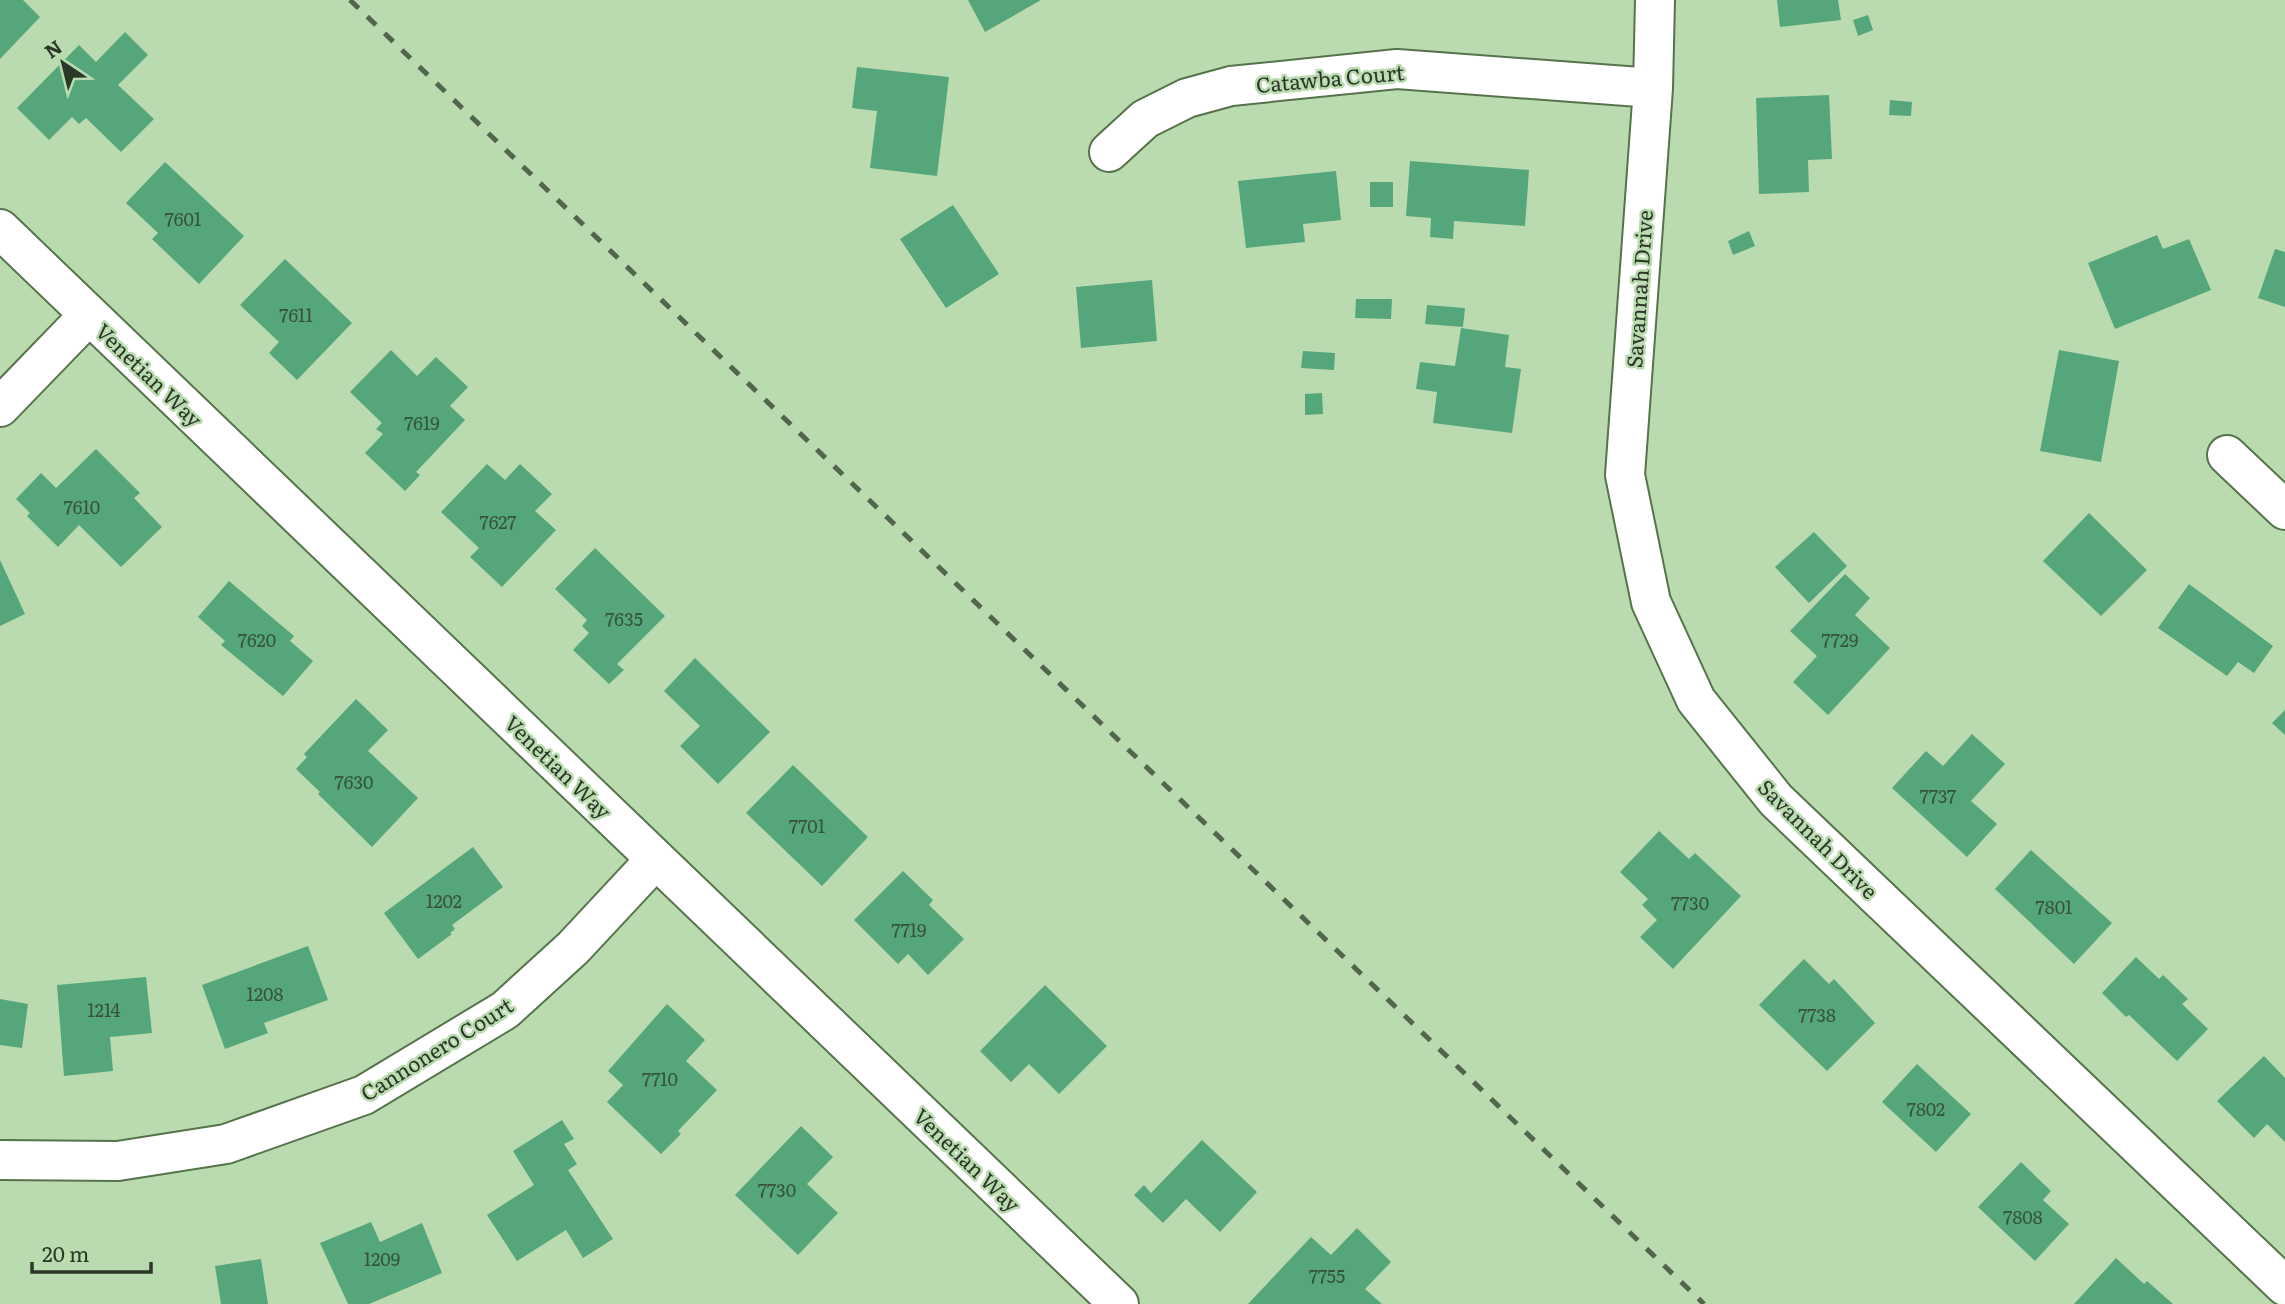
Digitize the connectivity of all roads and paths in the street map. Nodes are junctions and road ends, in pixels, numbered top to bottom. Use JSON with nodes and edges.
{"nodes":[{"id":1,"x":1656,"y":0,"type":"edge"},
{"id":2,"x":1653,"y":88,"type":"junction"},
{"id":3,"x":1109,"y":152,"type":"dead end"},
{"id":4,"x":0,"y":229,"type":"edge"},
{"id":5,"x":89,"y":315,"type":"junction"},
{"id":6,"x":0,"y":407,"type":"edge"},
{"id":7,"x":2227,"y":455,"type":"dead end"},
{"id":8,"x":2285,"y":510,"type":"edge"},
{"id":9,"x":656,"y":859,"type":"junction"},
{"id":10,"x":0,"y":1160,"type":"edge"},
{"id":11,"x":2285,"y":1286,"type":"edge"},
{"id":12,"x":1119,"y":1304,"type":"edge"}],
"edges":[{"from":1,"to":2,"type":"street","name":"Savannah Drive"},
{"from":2,"to":3,"type":"street","name":"Catawba Court"},
{"from":2,"to":11,"type":"street","name":"Savannah Drive"},
{"from":4,"to":5,"type":"street","name":"Venetian Way"},
{"from":5,"to":6,"type":"street"},
{"from":5,"to":9,"type":"street","name":"Venetian Way"},
{"from":7,"to":8,"type":"street"},
{"from":9,"to":10,"type":"street","name":"Cannonero Court"},
{"from":9,"to":12,"type":"street","name":"Venetian Way"}]}
